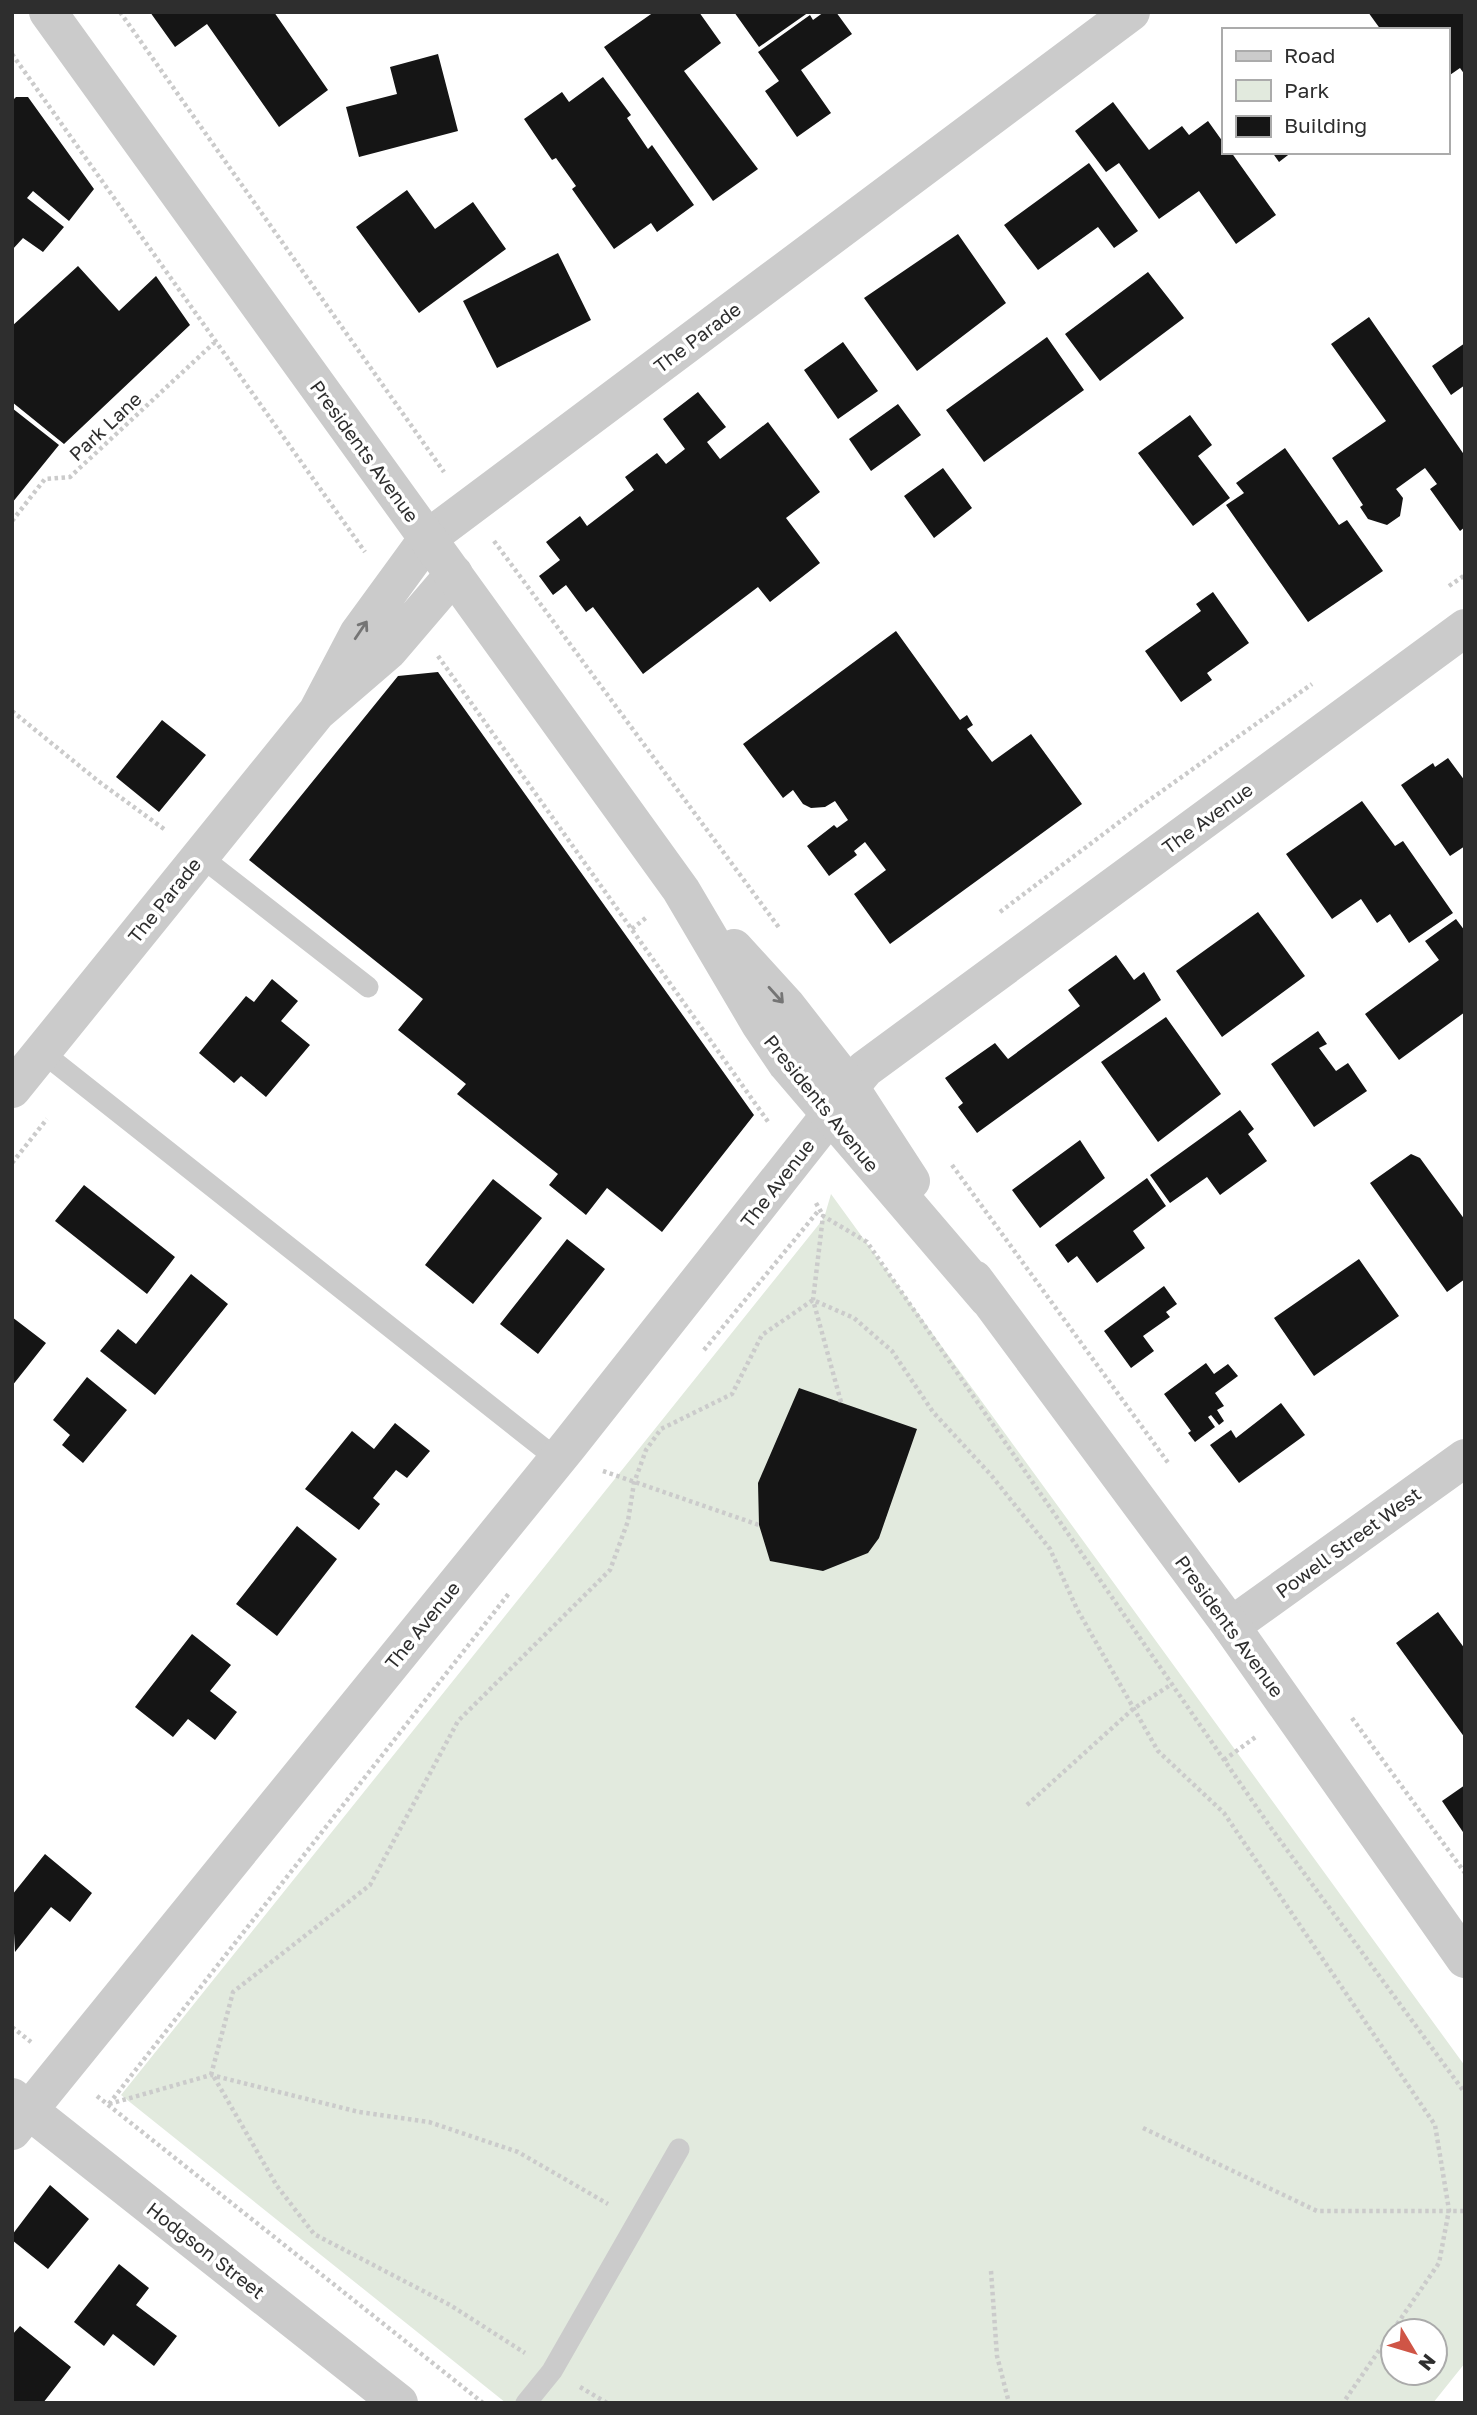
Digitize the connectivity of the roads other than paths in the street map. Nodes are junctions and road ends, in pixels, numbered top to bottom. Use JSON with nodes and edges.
{"nodes":[{"id":1,"x":48,"y":12,"type":"edge"},
{"id":2,"x":1131,"y":12,"type":"edge"},
{"id":3,"x":428,"y":538,"type":"junction"},
{"id":4,"x":454,"y":574,"type":"junction"},
{"id":5,"x":1465,"y":628,"type":"edge"},
{"id":6,"x":317,"y":712,"type":"junction"},
{"id":7,"x":200,"y":856,"type":"junction"},
{"id":8,"x":368,"y":987,"type":"dead end"},
{"id":9,"x":42,"y":1052,"type":"junction"},
{"id":10,"x":12,"y":1089,"type":"edge"},
{"id":11,"x":840,"y":1101,"type":"junction"},
{"id":12,"x":563,"y":1452,"type":"junction"},
{"id":13,"x":1465,"y":1458,"type":"edge"},
{"id":14,"x":1231,"y":1626,"type":"junction"},
{"id":15,"x":1465,"y":1959,"type":"edge"},
{"id":16,"x":18,"y":2113,"type":"edge"},
{"id":17,"x":679,"y":2149,"type":"dead end"},
{"id":18,"x":399,"y":2403,"type":"edge"},
{"id":19,"x":526,"y":2403,"type":"edge"}],
"edges":[{"from":1,"to":3,"type":"street","name":"Presidents Avenue"},
{"from":2,"to":3,"type":"street","name":"The Parade"},
{"from":3,"to":4,"type":"street","name":"Presidents Avenue"},
{"from":6,"to":3,"type":"street","name":"The Parade","one_way":true},
{"from":4,"to":6,"type":"street","name":"The Parade"},
{"from":4,"to":11,"type":"street","name":"Presidents Avenue"},
{"from":5,"to":11,"type":"street","name":"The Avenue"},
{"from":6,"to":7,"type":"street","name":"The Parade"},
{"from":7,"to":8,"type":"lane"},
{"from":7,"to":9,"type":"street","name":"The Parade"},
{"from":9,"to":10,"type":"street","name":"The Parade"},
{"from":9,"to":12,"type":"lane"},
{"from":11,"to":12,"type":"street","name":"The Avenue"},
{"from":11,"to":14,"type":"street","name":"Presidents Avenue"},
{"from":12,"to":16,"type":"street","name":"The Avenue"},
{"from":13,"to":14,"type":"street","name":"Powell Street West"},
{"from":14,"to":15,"type":"street","name":"Presidents Avenue"},
{"from":16,"to":18,"type":"street","name":"Hodgson Street"},
{"from":17,"to":19,"type":"lane"}]}
